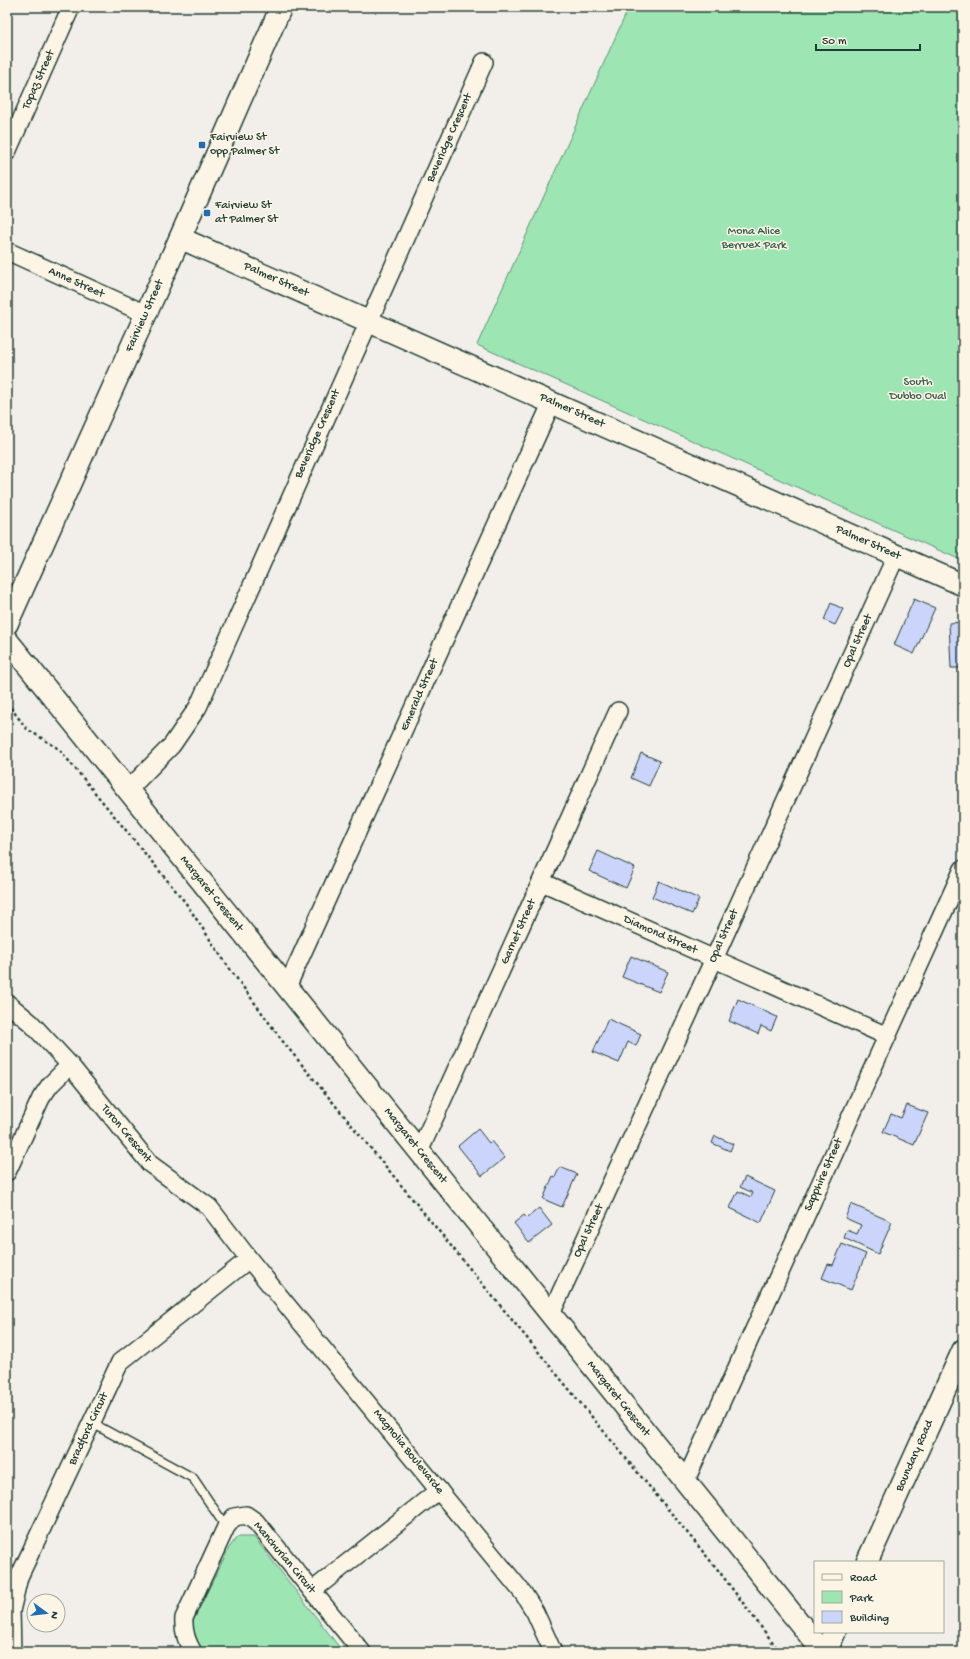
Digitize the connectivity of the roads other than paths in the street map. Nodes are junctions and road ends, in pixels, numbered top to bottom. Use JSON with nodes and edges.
{"nodes":[{"id":1,"x":71,"y":7,"type":"edge"},
{"id":2,"x":282,"y":7,"type":"edge"},
{"id":3,"x":484,"y":62,"type":"dead end"},
{"id":4,"x":7,"y":152,"type":"edge"},
{"id":5,"x":180,"y":238,"type":"junction"},
{"id":6,"x":7,"y":251,"type":"edge"},
{"id":7,"x":146,"y":314,"type":"junction"},
{"id":8,"x":368,"y":321,"type":"junction"},
{"id":9,"x":552,"y":402,"type":"junction"},
{"id":10,"x":896,"y":556,"type":"junction"},
{"id":11,"x":963,"y":585,"type":"edge"},
{"id":12,"x":7,"y":624,"type":"edge"},
{"id":13,"x":7,"y":640,"type":"edge"},
{"id":14,"x":618,"y":711,"type":"dead end"},
{"id":15,"x":128,"y":790,"type":"junction"},
{"id":16,"x":963,"y":869,"type":"edge"},
{"id":17,"x":542,"y":882,"type":"junction"},
{"id":18,"x":714,"y":959,"type":"junction"},
{"id":19,"x":287,"y":988,"type":"junction"},
{"id":20,"x":7,"y":1003,"type":"edge"},
{"id":21,"x":887,"y":1036,"type":"junction"},
{"id":22,"x":70,"y":1066,"type":"junction"},
{"id":23,"x":419,"y":1152,"type":"junction"},
{"id":24,"x":7,"y":1172,"type":"edge"},
{"id":25,"x":249,"y":1259,"type":"junction"},
{"id":26,"x":550,"y":1316,"type":"junction"},
{"id":27,"x":963,"y":1350,"type":"edge"},
{"id":28,"x":92,"y":1423,"type":"junction"},
{"id":29,"x":685,"y":1482,"type":"junction"},
{"id":30,"x":439,"y":1490,"type":"junction"},
{"id":31,"x":226,"y":1527,"type":"junction"},
{"id":32,"x":867,"y":1561,"type":"edge"},
{"id":33,"x":312,"y":1591,"type":"junction"},
{"id":34,"x":835,"y":1633,"type":"edge"},
{"id":35,"x":12,"y":1652,"type":"edge"},
{"id":36,"x":193,"y":1652,"type":"edge"},
{"id":37,"x":362,"y":1652,"type":"edge"},
{"id":38,"x":553,"y":1652,"type":"edge"},
{"id":39,"x":823,"y":1652,"type":"edge"},
{"id":40,"x":826,"y":1652,"type":"edge"}],
"edges":[{"from":1,"to":4,"type":"street","name":"Topaz Street"},
{"from":2,"to":5,"type":"street","name":"Fairview Street"},
{"from":3,"to":8,"type":"street","name":"Beveridge Crescent"},
{"from":5,"to":7,"type":"street","name":"Fairview Street"},
{"from":5,"to":8,"type":"street","name":"Palmer Street"},
{"from":6,"to":7,"type":"street","name":"Anne Street"},
{"from":7,"to":12,"type":"street","name":"Fairview Street"},
{"from":8,"to":9,"type":"street","name":"Palmer Street"},
{"from":8,"to":15,"type":"street","name":"Beveridge Crescent"},
{"from":9,"to":10,"type":"street","name":"Palmer Street"},
{"from":9,"to":19,"type":"street","name":"Emerald Street"},
{"from":10,"to":11,"type":"street","name":"Palmer Street"},
{"from":10,"to":18,"type":"street","name":"Opal Street"},
{"from":13,"to":15,"type":"street","name":"Margaret Crescent"},
{"from":14,"to":17,"type":"street","name":"Garnet Street"},
{"from":15,"to":19,"type":"street","name":"Margaret Crescent"},
{"from":16,"to":21,"type":"street","name":"Sapphire Street"},
{"from":17,"to":18,"type":"street","name":"Diamond Street"},
{"from":17,"to":23,"type":"street","name":"Garnet Street"},
{"from":18,"to":21,"type":"street","name":"Diamond Street"},
{"from":18,"to":26,"type":"street","name":"Opal Street"},
{"from":19,"to":23,"type":"street","name":"Margaret Crescent"},
{"from":20,"to":22,"type":"street","name":"Turon Crescent"},
{"from":21,"to":29,"type":"street","name":"Sapphire Street"},
{"from":22,"to":24,"type":"street"},
{"from":22,"to":25,"type":"street","name":"Turon Crescent"},
{"from":23,"to":26,"type":"street","name":"Margaret Crescent"},
{"from":25,"to":28,"type":"street","name":"Bradford Circuit"},
{"from":25,"to":30,"type":"street","name":"Magnolia Boulevarde"},
{"from":26,"to":29,"type":"street","name":"Margaret Crescent"},
{"from":27,"to":32,"type":"street","name":"Boundary Road"},
{"from":28,"to":31,"type":"lane"},
{"from":28,"to":35,"type":"street","name":"Bradford Circuit"},
{"from":29,"to":39,"type":"street","name":"Margaret Crescent"},
{"from":30,"to":33,"type":"street"},
{"from":30,"to":38,"type":"street","name":"Magnolia Boulevarde"},
{"from":31,"to":33,"type":"street","name":"Manchurian Circuit"},
{"from":31,"to":36,"type":"street"},
{"from":33,"to":37,"type":"street","name":"Manchurian Circuit"},
{"from":34,"to":40,"type":"street"}]}
